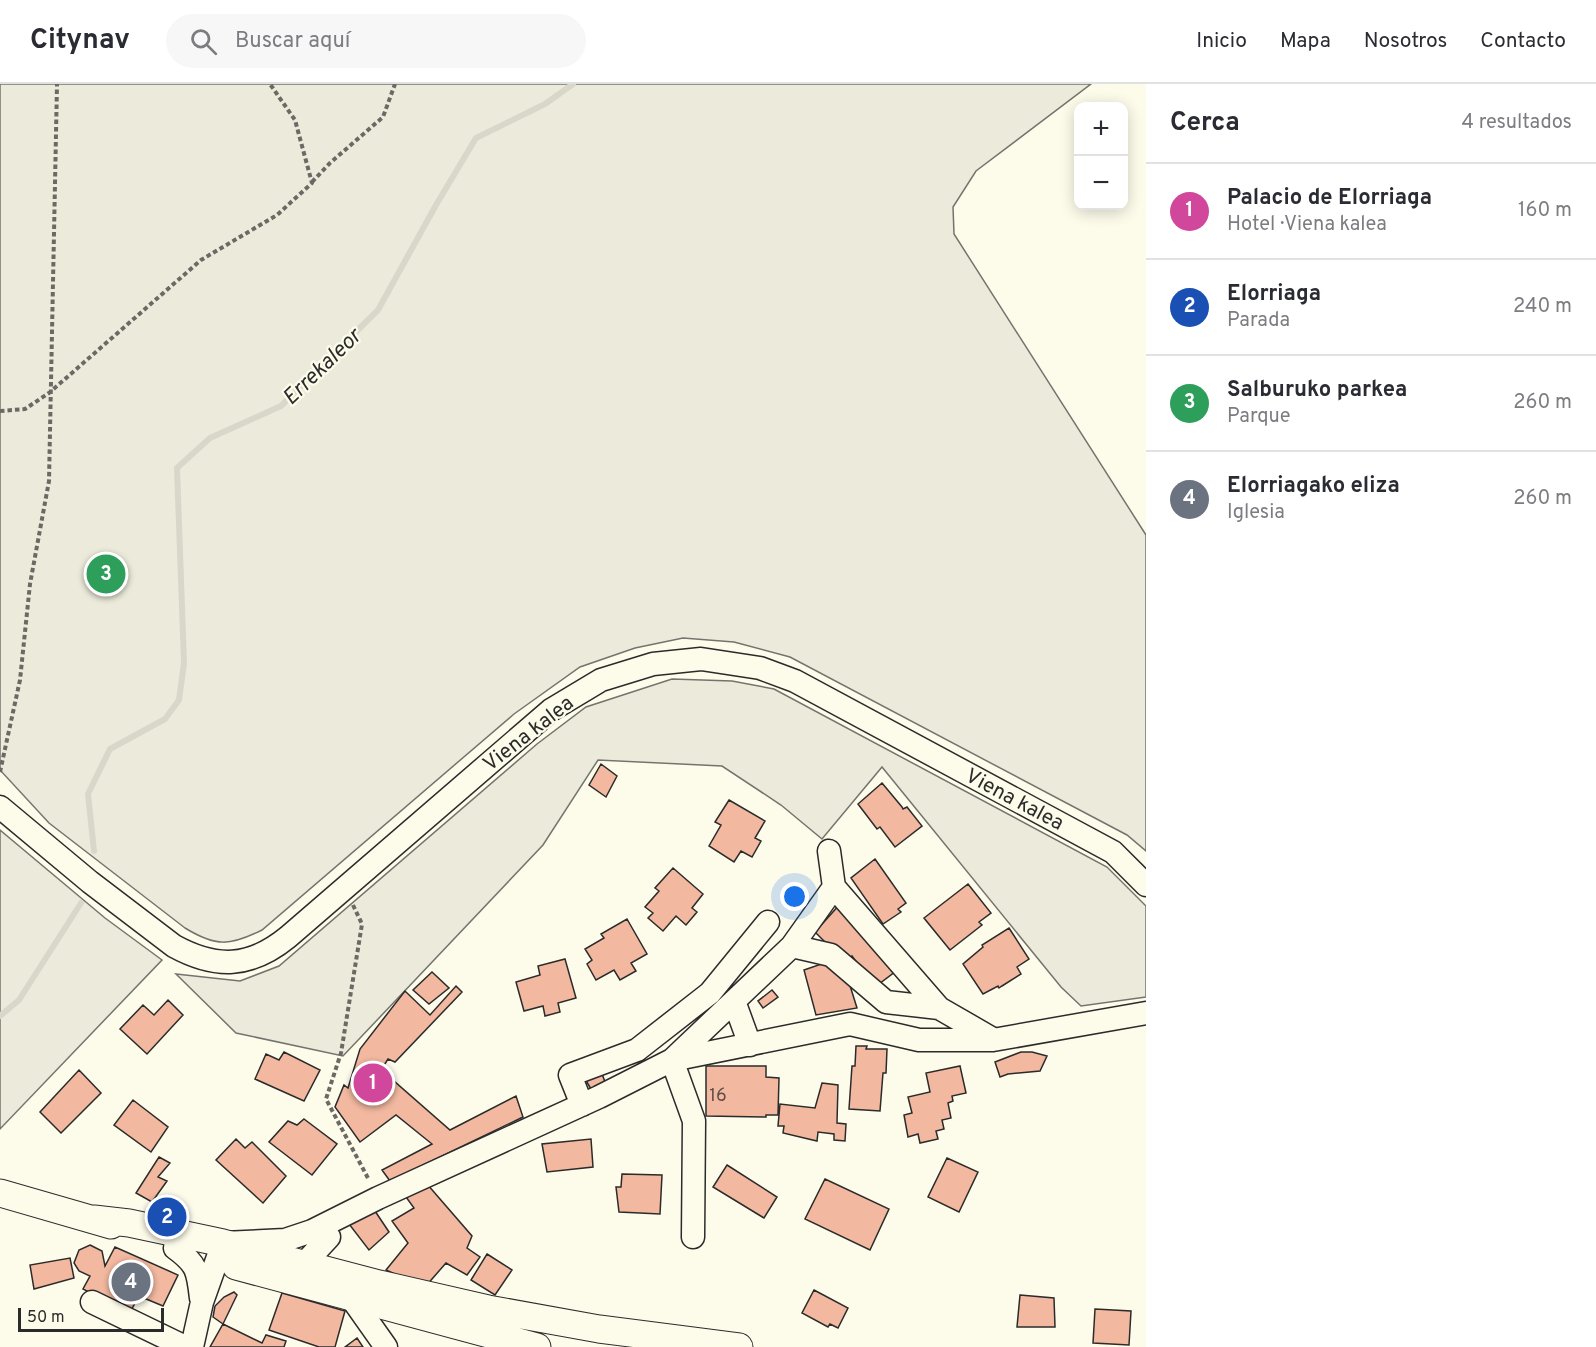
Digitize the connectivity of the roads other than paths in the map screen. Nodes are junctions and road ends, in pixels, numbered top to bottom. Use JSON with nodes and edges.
{"nodes":[{"id":1,"x":0,"y":807,"type":"edge"},
{"id":2,"x":830,"y":851,"type":"dead end"},
{"id":3,"x":1146,"y":885,"type":"edge"},
{"id":4,"x":834,"y":887,"type":"junction"},
{"id":5,"x":768,"y":922,"type":"dead end"},
{"id":6,"x":792,"y":946,"type":"junction"},
{"id":7,"x":734,"y":1001,"type":"junction"},
{"id":8,"x":939,"y":1008,"type":"junction"},
{"id":9,"x":1146,"y":1013,"type":"edge"},
{"id":10,"x":993,"y":1040,"type":"junction"},
{"id":11,"x":750,"y":1045,"type":"junction"},
{"id":12,"x":672,"y":1060,"type":"junction"},
{"id":13,"x":582,"y":1105,"type":"junction"},
{"id":14,"x":0,"y":1193,"type":"edge"},
{"id":15,"x":94,"y":1219,"type":"junction"},
{"id":16,"x":325,"y":1230,"type":"junction"},
{"id":17,"x":693,"y":1238,"type":"dead end"},
{"id":18,"x":175,"y":1248,"type":"junction"},
{"id":19,"x":220,"y":1252,"type":"junction"},
{"id":20,"x":294,"y":1269,"type":"junction"},
{"id":21,"x":262,"y":1272,"type":"junction"},
{"id":22,"x":349,"y":1286,"type":"junction"},
{"id":23,"x":92,"y":1302,"type":"dead end"},
{"id":24,"x":202,"y":1302,"type":"junction"},
{"id":25,"x":522,"y":1316,"type":"junction"},
{"id":26,"x":481,"y":1333,"type":"junction"},
{"id":27,"x":185,"y":1347,"type":"edge"},
{"id":28,"x":192,"y":1347,"type":"edge"},
{"id":29,"x":386,"y":1347,"type":"edge"},
{"id":30,"x":525,"y":1347,"type":"edge"},
{"id":31,"x":537,"y":1347,"type":"edge"},
{"id":32,"x":658,"y":1347,"type":"edge"},
{"id":33,"x":739,"y":1347,"type":"edge"}],
"edges":[{"from":1,"to":3,"type":"street","name":"Viena kalea"},
{"from":2,"to":4,"type":"street"},
{"from":4,"to":6,"type":"street"},
{"from":4,"to":8,"type":"street"},
{"from":5,"to":13,"type":"street"},
{"from":6,"to":7,"type":"street"},
{"from":6,"to":8,"type":"street"},
{"from":7,"to":11,"type":"street"},
{"from":7,"to":12,"type":"street"},
{"from":8,"to":10,"type":"street"},
{"from":9,"to":10,"type":"street"},
{"from":10,"to":11,"type":"street"},
{"from":11,"to":12,"type":"street"},
{"from":12,"to":13,"type":"street"},
{"from":12,"to":17,"type":"street"},
{"from":13,"to":16,"type":"street"},
{"from":14,"to":15,"type":"main road"},
{"from":15,"to":18,"type":"main road"},
{"from":15,"to":19,"type":"main road"},
{"from":16,"to":19,"type":"street"},
{"from":16,"to":20,"type":"street"},
{"from":16,"to":22,"type":"street"},
{"from":18,"to":19,"type":"main road"},
{"from":18,"to":24,"type":"street"},
{"from":19,"to":20,"type":"main road"},
{"from":19,"to":21,"type":"main road"},
{"from":19,"to":24,"type":"street"},
{"from":20,"to":21,"type":"main road"},
{"from":20,"to":22,"type":"main road"},
{"from":21,"to":24,"type":"street"},
{"from":22,"to":25,"type":"main road"},
{"from":22,"to":26,"type":"main road"},
{"from":22,"to":29,"type":"street"},
{"from":23,"to":27,"type":"street"},
{"from":24,"to":28,"type":"street"},
{"from":25,"to":32,"type":"street"},
{"from":25,"to":33,"type":"main road"},
{"from":26,"to":30,"type":"street"},
{"from":26,"to":31,"type":"main road"}]}
